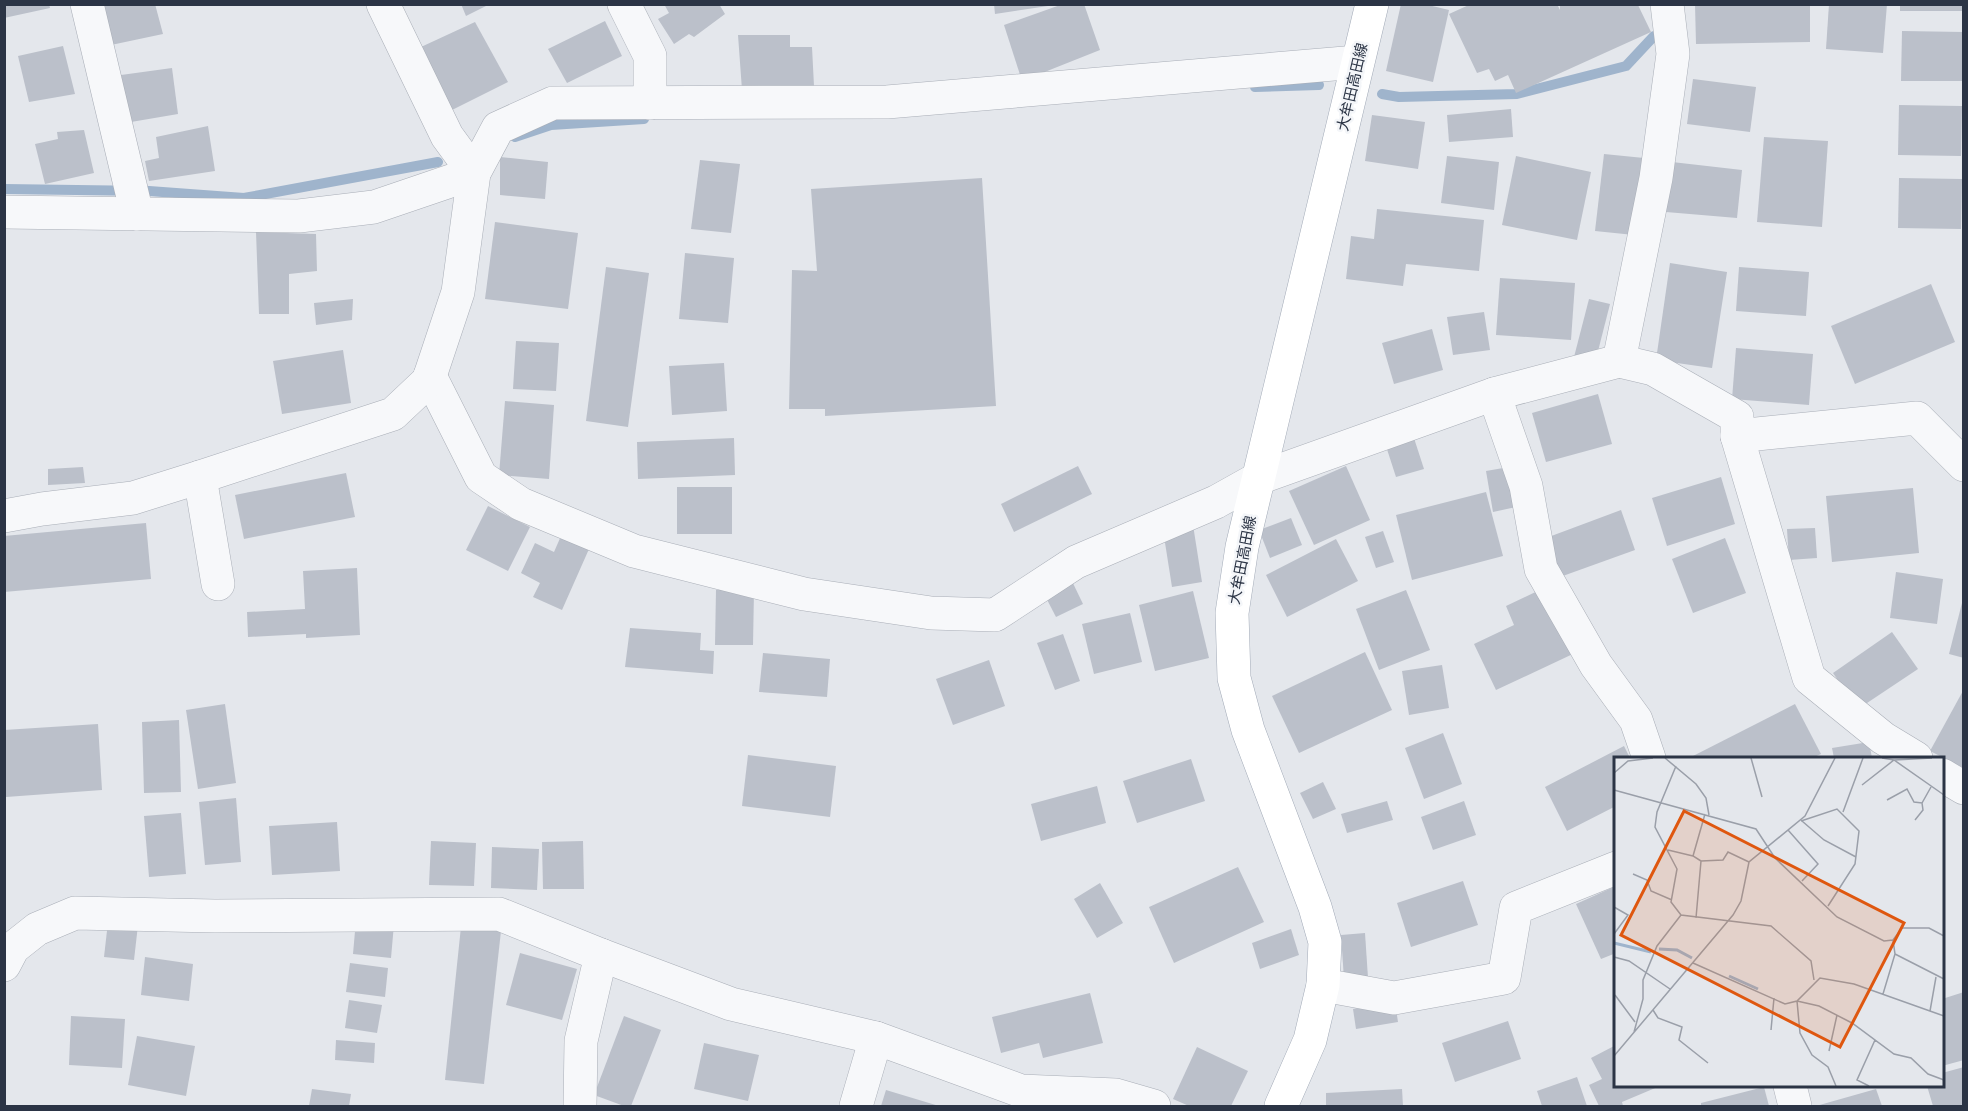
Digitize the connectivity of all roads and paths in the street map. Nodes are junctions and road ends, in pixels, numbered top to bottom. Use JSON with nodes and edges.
{"nodes":[{"id":1,"x":87,"y":4,"type":"edge"},
{"id":2,"x":382,"y":4,"type":"edge"},
{"id":3,"x":624,"y":4,"type":"edge"},
{"id":4,"x":1372,"y":4,"type":"edge"},
{"id":5,"x":1667,"y":4,"type":"edge"},
{"id":6,"x":1357,"y":62,"type":"junction"},
{"id":7,"x":650,"y":103,"type":"junction"},
{"id":8,"x":474,"y":173,"type":"junction"},
{"id":9,"x":4,"y":213,"type":"edge"},
{"id":10,"x":137,"y":214,"type":"junction"},
{"id":11,"x":1619,"y":362,"type":"junction"},
{"id":12,"x":430,"y":376,"type":"junction"},
{"id":13,"x":1494,"y":394,"type":"junction"},
{"id":14,"x":1737,"y":436,"type":"junction"},
{"id":15,"x":1964,"y":465,"type":"edge"},
{"id":16,"x":200,"y":477,"type":"junction"},
{"id":17,"x":1259,"y":478,"type":"junction"},
{"id":18,"x":4,"y":516,"type":"edge"},
{"id":19,"x":218,"y":584,"type":"dead end"},
{"id":20,"x":1648,"y":757,"type":"edge"},
{"id":21,"x":1913,"y":757,"type":"edge"},
{"id":22,"x":1614,"y":869,"type":"edge"},
{"id":23,"x":7,"y":950,"type":"edge"},
{"id":24,"x":601,"y":956,"type":"junction"},
{"id":25,"x":1323,"y":985,"type":"junction"},
{"id":26,"x":876,"y":1038,"type":"junction"},
{"id":27,"x":1790,"y":1087,"type":"edge"},
{"id":28,"x":580,"y":1107,"type":"edge"},
{"id":29,"x":856,"y":1107,"type":"edge"},
{"id":30,"x":1154,"y":1107,"type":"edge"},
{"id":31,"x":1281,"y":1107,"type":"edge"},
{"id":32,"x":1795,"y":1107,"type":"edge"}],
"edges":[{"from":1,"to":10,"type":"street"},
{"from":2,"to":8,"type":"street"},
{"from":3,"to":7,"type":"street"},
{"from":4,"to":6,"type":"main road","name":"大牟田高田線"},
{"from":5,"to":11,"type":"street"},
{"from":6,"to":7,"type":"street"},
{"from":6,"to":17,"type":"main road","name":"大牟田高田線"},
{"from":7,"to":8,"type":"street"},
{"from":8,"to":10,"type":"street"},
{"from":8,"to":12,"type":"street"},
{"from":9,"to":10,"type":"street"},
{"from":11,"to":13,"type":"street"},
{"from":11,"to":14,"type":"street"},
{"from":12,"to":16,"type":"street"},
{"from":12,"to":17,"type":"street"},
{"from":13,"to":17,"type":"street"},
{"from":13,"to":20,"type":"street"},
{"from":14,"to":15,"type":"street"},
{"from":14,"to":21,"type":"street"},
{"from":16,"to":18,"type":"street"},
{"from":16,"to":19,"type":"street"},
{"from":17,"to":25,"type":"main road","name":"大牟田高田線"},
{"from":22,"to":25,"type":"street"},
{"from":23,"to":24,"type":"street"},
{"from":24,"to":26,"type":"street"},
{"from":24,"to":28,"type":"street"},
{"from":25,"to":31,"type":"main road","name":"大牟田高田線"},
{"from":26,"to":29,"type":"street"},
{"from":26,"to":30,"type":"street"},
{"from":27,"to":32,"type":"street"}]}
